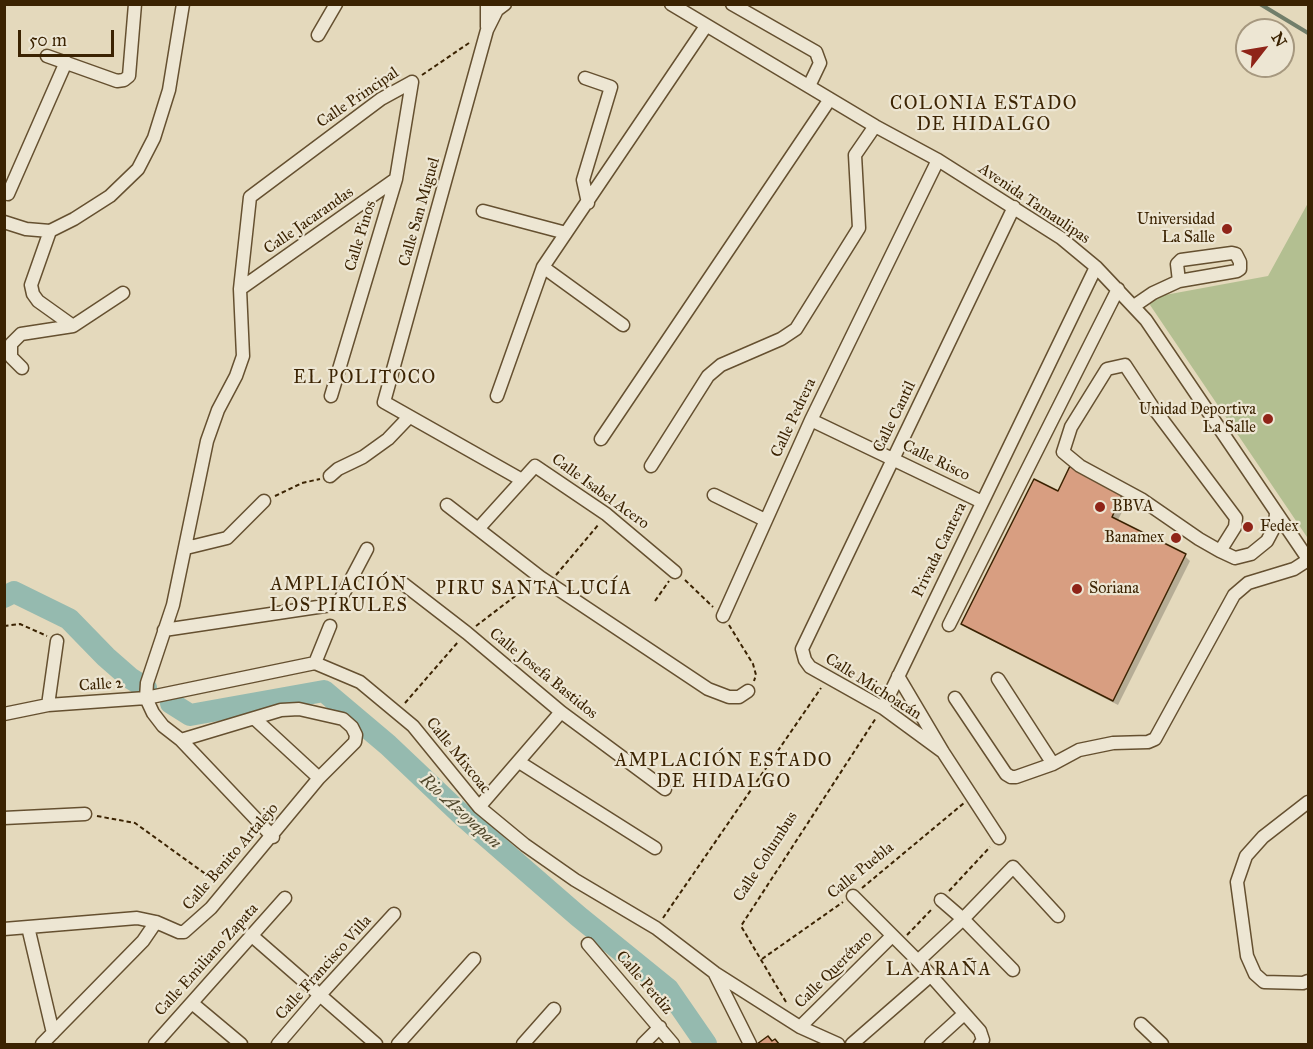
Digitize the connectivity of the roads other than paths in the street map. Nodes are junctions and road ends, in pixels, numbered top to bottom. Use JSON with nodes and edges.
{"nodes":[{"id":1,"x":135,"y":4,"type":"edge"},
{"id":2,"x":183,"y":4,"type":"edge"},
{"id":3,"x":336,"y":4,"type":"edge"},
{"id":4,"x":487,"y":4,"type":"edge"},
{"id":5,"x":671,"y":4,"type":"edge"},
{"id":6,"x":732,"y":4,"type":"edge"},
{"id":7,"x":501,"y":5,"type":"edge"},
{"id":8,"x":706,"y":26,"type":"junction"},
{"id":9,"x":488,"y":30,"type":"junction"},
{"id":10,"x":318,"y":35,"type":"dead end"},
{"id":11,"x":47,"y":56,"type":"dead end"},
{"id":12,"x":66,"y":62,"type":"junction"},
{"id":13,"x":585,"y":78,"type":"dead end"},
{"id":14,"x":412,"y":82,"type":"joint"},
{"id":15,"x":809,"y":86,"type":"junction"},
{"id":16,"x":830,"y":99,"type":"junction"},
{"id":17,"x":875,"y":126,"type":"junction"},
{"id":18,"x":938,"y":160,"type":"junction"},
{"id":19,"x":396,"y":179,"type":"junction"},
{"id":20,"x":8,"y":194,"type":"dead end"},
{"id":21,"x":588,"y":203,"type":"junction"},
{"id":22,"x":1014,"y":207,"type":"junction"},
{"id":23,"x":483,"y":211,"type":"dead end"},
{"id":24,"x":4,"y":222,"type":"edge"},
{"id":25,"x":50,"y":231,"type":"junction"},
{"id":26,"x":566,"y":233,"type":"junction"},
{"id":27,"x":543,"y":267,"type":"junction"},
{"id":28,"x":1096,"y":267,"type":"junction"},
{"id":29,"x":1179,"y":281,"type":"junction"},
{"id":30,"x":240,"y":289,"type":"junction"},
{"id":31,"x":1118,"y":290,"type":"junction"},
{"id":32,"x":123,"y":293,"type":"dead end"},
{"id":33,"x":1134,"y":306,"type":"junction"},
{"id":34,"x":623,"y":325,"type":"dead end"},
{"id":35,"x":73,"y":326,"type":"junction"},
{"id":36,"x":22,"y":368,"type":"dead end"},
{"id":37,"x":331,"y":396,"type":"dead end"},
{"id":38,"x":497,"y":396,"type":"dead end"},
{"id":39,"x":409,"y":417,"type":"junction"},
{"id":40,"x":811,"y":420,"type":"junction"},
{"id":41,"x":600,"y":439,"type":"dead end"},
{"id":42,"x":894,"y":458,"type":"junction"},
{"id":43,"x":651,"y":466,"type":"dead end"},
{"id":44,"x":330,"y":476,"type":"road end"},
{"id":45,"x":522,"y":480,"type":"junction"},
{"id":46,"x":714,"y":495,"type":"dead end"},
{"id":47,"x":264,"y":501,"type":"road end"},
{"id":48,"x":982,"y":502,"type":"junction"},
{"id":49,"x":447,"y":505,"type":"dead end"},
{"id":50,"x":1276,"y":513,"type":"junction"},
{"id":51,"x":765,"y":520,"type":"junction"},
{"id":52,"x":478,"y":529,"type":"junction"},
{"id":53,"x":186,"y":548,"type":"junction"},
{"id":54,"x":367,"y":549,"type":"dead end"},
{"id":55,"x":1220,"y":551,"type":"junction"},
{"id":56,"x":1308,"y":559,"type":"edge"},
{"id":57,"x":675,"y":572,"type":"road end"},
{"id":58,"x":401,"y":582,"type":"dead end"},
{"id":59,"x":723,"y":616,"type":"road end"},
{"id":60,"x":949,"y":625,"type":"dead end"},
{"id":61,"x":330,"y":626,"type":"dead end"},
{"id":62,"x":164,"y":630,"type":"junction"},
{"id":63,"x":57,"y":640,"type":"road end"},
{"id":64,"x":806,"y":640,"type":"joint"},
{"id":65,"x":315,"y":663,"type":"junction"},
{"id":66,"x":898,"y":676,"type":"junction"},
{"id":67,"x":998,"y":679,"type":"dead end"},
{"id":68,"x":748,"y":690,"type":"road end"},
{"id":69,"x":146,"y":698,"type":"junction"},
{"id":70,"x":955,"y":698,"type":"dead end"},
{"id":71,"x":48,"y":705,"type":"junction"},
{"id":72,"x":882,"y":708,"type":"junction"},
{"id":73,"x":561,"y":712,"type":"junction"},
{"id":74,"x":4,"y":714,"type":"edge"},
{"id":75,"x":255,"y":719,"type":"junction"},
{"id":76,"x":181,"y":740,"type":"junction"},
{"id":77,"x":943,"y":752,"type":"junction"},
{"id":78,"x":519,"y":762,"type":"junction"},
{"id":79,"x":1053,"y":764,"type":"junction"},
{"id":80,"x":319,"y":778,"type":"junction"},
{"id":81,"x":665,"y":789,"type":"dead end"},
{"id":82,"x":1308,"y":802,"type":"edge"},
{"id":83,"x":479,"y":807,"type":"junction"},
{"id":84,"x":85,"y":814,"type":"road end"},
{"id":85,"x":4,"y":818,"type":"edge"},
{"id":86,"x":273,"y":837,"type":"junction"},
{"id":87,"x":999,"y":838,"type":"dead end"},
{"id":88,"x":655,"y":848,"type":"dead end"},
{"id":89,"x":853,"y":896,"type":"road end"},
{"id":90,"x":285,"y":898,"type":"dead end"},
{"id":91,"x":941,"y":900,"type":"dead end"},
{"id":92,"x":394,"y":914,"type":"dead end"},
{"id":93,"x":1058,"y":916,"type":"dead end"},
{"id":94,"x":963,"y":919,"type":"junction"},
{"id":95,"x":156,"y":922,"type":"junction"},
{"id":96,"x":28,"y":927,"type":"junction"},
{"id":97,"x":4,"y":929,"type":"edge"},
{"id":98,"x":251,"y":935,"type":"junction"},
{"id":99,"x":892,"y":936,"type":"junction"},
{"id":100,"x":588,"y":944,"type":"dead end"},
{"id":101,"x":474,"y":959,"type":"dead end"},
{"id":102,"x":918,"y":961,"type":"junction"},
{"id":103,"x":1013,"y":970,"type":"dead end"},
{"id":104,"x":715,"y":973,"type":"junction"},
{"id":105,"x":930,"y":976,"type":"junction"},
{"id":106,"x":1308,"y":981,"type":"edge"},
{"id":107,"x":319,"y":996,"type":"junction"},
{"id":108,"x":192,"y":1003,"type":"junction"},
{"id":109,"x":554,"y":1009,"type":"dead end"},
{"id":110,"x":964,"y":1014,"type":"junction"},
{"id":111,"x":1141,"y":1024,"type":"dead end"},
{"id":112,"x":660,"y":1027,"type":"junction"},
{"id":113,"x":800,"y":1027,"type":"junction"},
{"id":114,"x":53,"y":1033,"type":"junction"},
{"id":115,"x":42,"y":1044,"type":"edge"},
{"id":116,"x":155,"y":1044,"type":"edge"},
{"id":117,"x":241,"y":1044,"type":"edge"},
{"id":118,"x":278,"y":1044,"type":"edge"},
{"id":119,"x":376,"y":1044,"type":"edge"},
{"id":120,"x":398,"y":1044,"type":"edge"},
{"id":121,"x":523,"y":1044,"type":"edge"},
{"id":122,"x":644,"y":1044,"type":"edge"},
{"id":123,"x":673,"y":1044,"type":"edge"},
{"id":124,"x":750,"y":1044,"type":"edge"},
{"id":125,"x":838,"y":1044,"type":"edge"},
{"id":126,"x":852,"y":1044,"type":"edge"},
{"id":127,"x":931,"y":1044,"type":"edge"},
{"id":128,"x":980,"y":1044,"type":"edge"},
{"id":129,"x":1162,"y":1044,"type":"edge"}],
"edges":[{"from":1,"to":12,"type":"street"},
{"from":2,"to":25,"type":"street"},
{"from":3,"to":10,"type":"street"},
{"from":4,"to":9,"type":"street","name":"Calle San Miguel"},
{"from":5,"to":8,"type":"street","name":"Avenida Tamaulipas"},
{"from":6,"to":15,"type":"street"},
{"from":7,"to":9,"type":"street","name":"Calle San Miguel"},
{"from":8,"to":15,"type":"street","name":"Avenida Tamaulipas"},
{"from":8,"to":21,"type":"street"},
{"from":9,"to":39,"type":"street","name":"Calle San Miguel"},
{"from":11,"to":12,"type":"street"},
{"from":12,"to":20,"type":"street"},
{"from":13,"to":21,"type":"street"},
{"from":14,"to":19,"type":"street","name":"Calle Pinos"},
{"from":14,"to":30,"type":"street","name":"Calle Principal"},
{"from":15,"to":16,"type":"street","name":"Avenida Tamaulipas"},
{"from":16,"to":17,"type":"street","name":"Avenida Tamaulipas"},
{"from":16,"to":41,"type":"street"},
{"from":17,"to":18,"type":"street","name":"Avenida Tamaulipas"},
{"from":17,"to":43,"type":"street"},
{"from":18,"to":22,"type":"street","name":"Avenida Tamaulipas"},
{"from":18,"to":40,"type":"street","name":"Calle Pedrera"},
{"from":19,"to":30,"type":"street","name":"Calle Jacarandas"},
{"from":19,"to":37,"type":"street","name":"Calle Pinos"},
{"from":21,"to":26,"type":"street"},
{"from":22,"to":28,"type":"street","name":"Avenida Tamaulipas"},
{"from":22,"to":42,"type":"street","name":"Calle Cantil"},
{"from":23,"to":26,"type":"street"},
{"from":24,"to":25,"type":"street"},
{"from":25,"to":35,"type":"street"},
{"from":26,"to":27,"type":"street"},
{"from":27,"to":34,"type":"street"},
{"from":27,"to":38,"type":"street"},
{"from":28,"to":31,"type":"street","name":"Avenida Tamaulipas"},
{"from":28,"to":48,"type":"street","name":"Privada Cantera"},
{"from":29,"to":29,"type":"street"},
{"from":29,"to":33,"type":"street"},
{"from":30,"to":53,"type":"street"},
{"from":31,"to":33,"type":"street","name":"Avenida Tamaulipas"},
{"from":31,"to":60,"type":"street"},
{"from":32,"to":35,"type":"street"},
{"from":33,"to":50,"type":"street","name":"Avenida Tamaulipas"},
{"from":35,"to":36,"type":"street"},
{"from":39,"to":44,"type":"street"},
{"from":39,"to":45,"type":"street"},
{"from":40,"to":42,"type":"street","name":"Calle Risco"},
{"from":40,"to":51,"type":"street","name":"Calle Pedrera"},
{"from":42,"to":48,"type":"street","name":"Calle Risco"},
{"from":42,"to":64,"type":"street","name":"Calle Cantil"},
{"from":45,"to":52,"type":"street"},
{"from":45,"to":57,"type":"street","name":"Calle Isabel Acero"},
{"from":46,"to":51,"type":"street"},
{"from":47,"to":53,"type":"street"},
{"from":48,"to":66,"type":"street","name":"Privada Cantera"},
{"from":49,"to":52,"type":"street"},
{"from":50,"to":55,"type":"street"},
{"from":50,"to":56,"type":"street","name":"Avenida Tamaulipas"},
{"from":51,"to":59,"type":"street","name":"Calle Pedrera"},
{"from":52,"to":68,"type":"street"},
{"from":53,"to":62,"type":"street"},
{"from":54,"to":62,"type":"street"},
{"from":55,"to":55,"type":"street"},
{"from":56,"to":79,"type":"street"},
{"from":58,"to":73,"type":"street","name":"Calle Josefa Bastidos"},
{"from":61,"to":65,"type":"street"},
{"from":62,"to":69,"type":"street"},
{"from":63,"to":71,"type":"street"},
{"from":64,"to":72,"type":"street","name":"Calle Michoacán"},
{"from":65,"to":69,"type":"street"},
{"from":65,"to":83,"type":"street","name":"Calle Mixcoac"},
{"from":66,"to":72,"type":"street"},
{"from":66,"to":77,"type":"street"},
{"from":67,"to":79,"type":"street"},
{"from":69,"to":71,"type":"street","name":"Calle 2"},
{"from":69,"to":76,"type":"street","name":"Calle 2"},
{"from":70,"to":79,"type":"street"},
{"from":71,"to":74,"type":"street","name":"Calle 2"},
{"from":72,"to":77,"type":"street","name":"Calle Michoacán"},
{"from":73,"to":78,"type":"street"},
{"from":73,"to":81,"type":"street","name":"Calle Josefa Bastidos"},
{"from":75,"to":76,"type":"street"},
{"from":75,"to":80,"type":"street"},
{"from":75,"to":80,"type":"street","name":"Calle Benito Artalejo"},
{"from":76,"to":86,"type":"street","name":"Calle 2"},
{"from":77,"to":87,"type":"street"},
{"from":78,"to":83,"type":"street"},
{"from":78,"to":88,"type":"street"},
{"from":80,"to":86,"type":"street","name":"Calle Benito Artalejo"},
{"from":82,"to":106,"type":"street"},
{"from":83,"to":104,"type":"street","name":"Calle Mixcoac"},
{"from":84,"to":85,"type":"street"},
{"from":86,"to":95,"type":"street","name":"Calle Benito Artalejo"},
{"from":89,"to":99,"type":"street"},
{"from":90,"to":98,"type":"street","name":"Calle Emiliano Zapata"},
{"from":91,"to":94,"type":"street"},
{"from":92,"to":107,"type":"street","name":"Calle Francisco Villa"},
{"from":93,"to":94,"type":"street"},
{"from":94,"to":102,"type":"street"},
{"from":94,"to":103,"type":"street"},
{"from":95,"to":96,"type":"street"},
{"from":95,"to":114,"type":"street"},
{"from":96,"to":97,"type":"street"},
{"from":96,"to":114,"type":"street"},
{"from":98,"to":107,"type":"street"},
{"from":98,"to":108,"type":"street","name":"Calle Emiliano Zapata"},
{"from":99,"to":102,"type":"street"},
{"from":99,"to":113,"type":"street","name":"Calle Querétaro"},
{"from":100,"to":112,"type":"street","name":"Calle Perdiz"},
{"from":101,"to":120,"type":"street"},
{"from":102,"to":105,"type":"street"},
{"from":104,"to":113,"type":"street","name":"Calle Querétaro"},
{"from":104,"to":124,"type":"street"},
{"from":105,"to":110,"type":"street"},
{"from":105,"to":126,"type":"street"},
{"from":107,"to":118,"type":"street","name":"Calle Francisco Villa"},
{"from":107,"to":119,"type":"street"},
{"from":108,"to":116,"type":"street","name":"Calle Emiliano Zapata"},
{"from":108,"to":117,"type":"street"},
{"from":109,"to":121,"type":"street"},
{"from":110,"to":127,"type":"street"},
{"from":110,"to":128,"type":"street"},
{"from":111,"to":129,"type":"street"},
{"from":112,"to":122,"type":"street"},
{"from":112,"to":123,"type":"street","name":"Calle Perdiz"},
{"from":113,"to":125,"type":"street","name":"Calle Querétaro"},
{"from":114,"to":115,"type":"street"}]}
